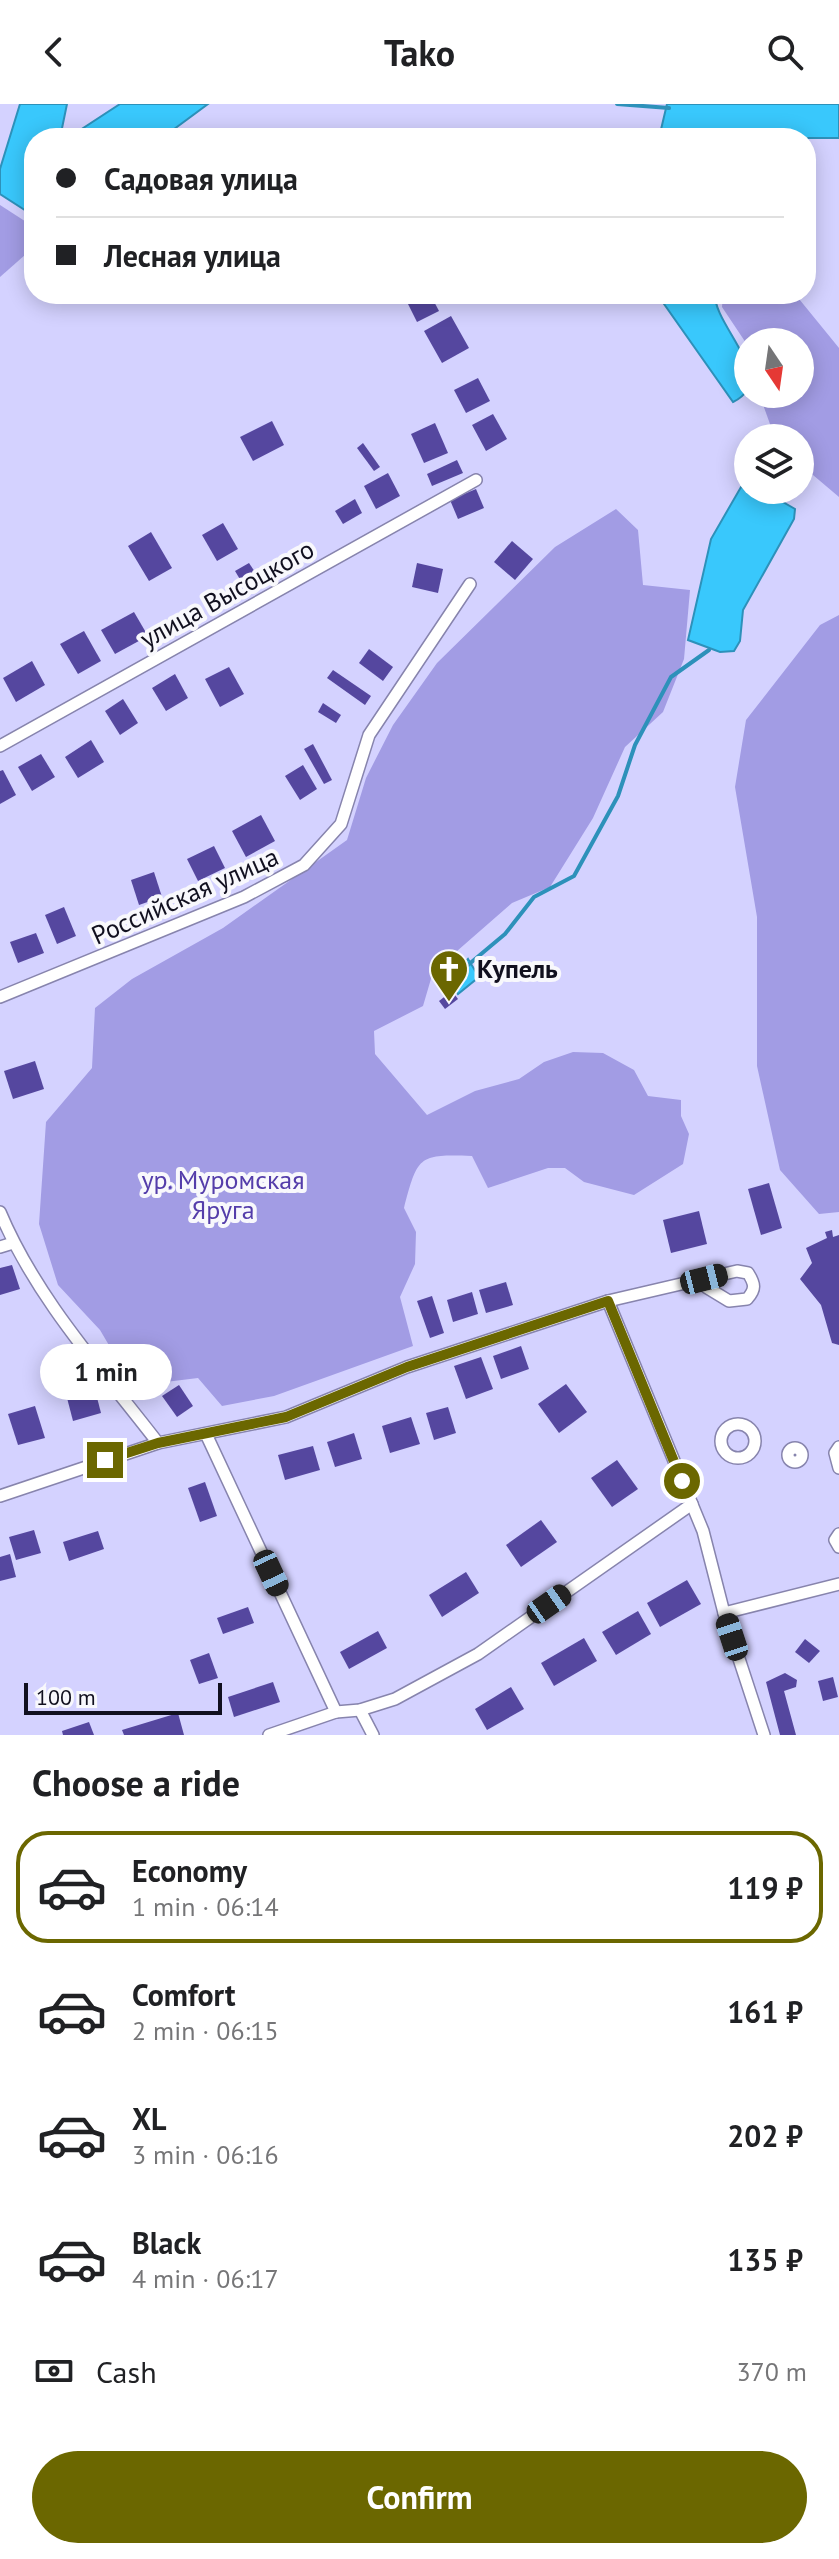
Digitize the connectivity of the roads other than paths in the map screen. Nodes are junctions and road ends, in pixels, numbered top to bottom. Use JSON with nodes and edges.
{"nodes":[{"id":1,"x":476,"y":480,"type":"dead end"},
{"id":2,"x":470,"y":584,"type":"dead end"},
{"id":3,"x":0,"y":746,"type":"edge"},
{"id":4,"x":0,"y":997,"type":"edge"},
{"id":5,"x":0,"y":1212,"type":"edge"},
{"id":6,"x":13,"y":1243,"type":"junction"},
{"id":7,"x":0,"y":1247,"type":"edge"},
{"id":8,"x":704,"y":1279,"type":"dead end"},
{"id":9,"x":608,"y":1301,"type":"junction"},
{"id":10,"x":206,"y":1434,"type":"junction"},
{"id":11,"x":158,"y":1443,"type":"junction"},
{"id":12,"x":839,"y":1447,"type":"edge"},
{"id":13,"x":839,"y":1468,"type":"edge"},
{"id":14,"x":0,"y":1496,"type":"edge"},
{"id":15,"x":692,"y":1504,"type":"junction"},
{"id":16,"x":839,"y":1534,"type":"edge"},
{"id":17,"x":839,"y":1547,"type":"edge"},
{"id":18,"x":839,"y":1584,"type":"edge"},
{"id":19,"x":724,"y":1613,"type":"junction"},
{"id":20,"x":360,"y":1710,"type":"junction"},
{"id":21,"x":336,"y":1712,"type":"junction"},
{"id":22,"x":269,"y":1735,"type":"edge"},
{"id":23,"x":373,"y":1735,"type":"edge"},
{"id":24,"x":764,"y":1735,"type":"edge"}],
"edges":[{"from":1,"to":3,"type":"street","name":"улица Высоцкого"},
{"from":2,"to":4,"type":"street","name":"Российская улица"},
{"from":5,"to":6,"type":"street"},
{"from":6,"to":7,"type":"street"},
{"from":6,"to":11,"type":"street"},
{"from":8,"to":9,"type":"street"},
{"from":9,"to":10,"type":"street"},
{"from":9,"to":15,"type":"street"},
{"from":10,"to":11,"type":"street"},
{"from":10,"to":21,"type":"street"},
{"from":11,"to":14,"type":"street"},
{"from":12,"to":13,"type":"street"},
{"from":15,"to":19,"type":"street"},
{"from":15,"to":20,"type":"street"},
{"from":16,"to":17,"type":"street"},
{"from":18,"to":19,"type":"street"},
{"from":19,"to":24,"type":"street"},
{"from":20,"to":21,"type":"street"},
{"from":20,"to":23,"type":"street"},
{"from":21,"to":22,"type":"street"}]}
